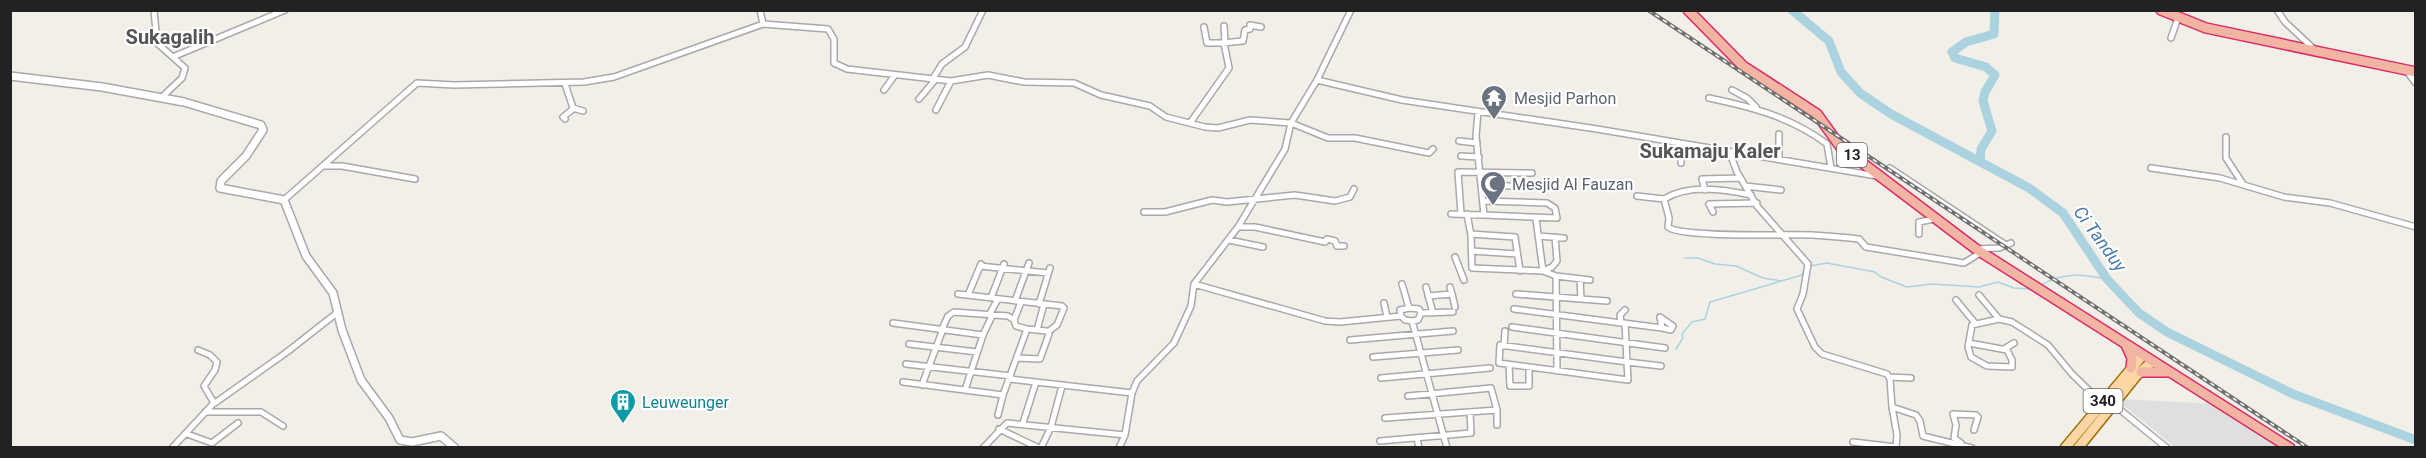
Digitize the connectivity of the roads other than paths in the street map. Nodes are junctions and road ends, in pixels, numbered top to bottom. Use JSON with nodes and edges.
{"nodes":[{"id":1,"x":154,"y":10,"type":"edge"},
{"id":2,"x":285,"y":10,"type":"edge"},
{"id":3,"x":759,"y":10,"type":"edge"},
{"id":4,"x":983,"y":10,"type":"edge"},
{"id":5,"x":1352,"y":10,"type":"edge"},
{"id":6,"x":1688,"y":10,"type":"edge"},
{"id":7,"x":2161,"y":10,"type":"edge"},
{"id":8,"x":2277,"y":10,"type":"edge"},
{"id":9,"x":2178,"y":18,"type":"junction"},
{"id":10,"x":763,"y":24,"type":"junction"},
{"id":11,"x":1224,"y":26,"type":"dead end"},
{"id":12,"x":1204,"y":27,"type":"dead end"},
{"id":13,"x":1261,"y":27,"type":"dead end"},
{"id":14,"x":2171,"y":38,"type":"dead end"},
{"id":15,"x":1224,"y":42,"type":"junction"},
{"id":16,"x":2316,"y":51,"type":"junction"},
{"id":17,"x":175,"y":56,"type":"junction"},
{"id":18,"x":2411,"y":71,"type":"edge"},
{"id":19,"x":895,"y":75,"type":"junction"},
{"id":20,"x":10,"y":76,"type":"edge"},
{"id":21,"x":933,"y":80,"type":"junction"},
{"id":22,"x":1317,"y":80,"type":"junction"},
{"id":23,"x":951,"y":81,"type":"junction"},
{"id":24,"x":2415,"y":82,"type":"edge"},
{"id":25,"x":565,"y":84,"type":"junction"},
{"id":26,"x":884,"y":90,"type":"dead end"},
{"id":27,"x":1732,"y":90,"type":"dead end"},
{"id":28,"x":161,"y":98,"type":"junction"},
{"id":29,"x":1709,"y":98,"type":"dead end"},
{"id":30,"x":919,"y":99,"type":"dead end"},
{"id":31,"x":1757,"y":108,"type":"junction"},
{"id":32,"x":573,"y":109,"type":"junction"},
{"id":33,"x":936,"y":110,"type":"dead end"},
{"id":34,"x":583,"y":111,"type":"dead end"},
{"id":35,"x":1478,"y":112,"type":"junction"},
{"id":36,"x":565,"y":119,"type":"dead end"},
{"id":37,"x":1190,"y":123,"type":"junction"},
{"id":38,"x":1291,"y":123,"type":"junction"},
{"id":39,"x":1779,"y":134,"type":"dead end"},
{"id":40,"x":2226,"y":136,"type":"dead end"},
{"id":41,"x":1459,"y":141,"type":"dead end"},
{"id":42,"x":1674,"y":142,"type":"junction"},
{"id":43,"x":1477,"y":143,"type":"junction"},
{"id":44,"x":1432,"y":151,"type":"dead end"},
{"id":45,"x":1729,"y":151,"type":"junction"},
{"id":46,"x":1461,"y":156,"type":"dead end"},
{"id":47,"x":1479,"y":157,"type":"junction"},
{"id":48,"x":1779,"y":159,"type":"junction"},
{"id":49,"x":1681,"y":163,"type":"dead end"},
{"id":50,"x":324,"y":166,"type":"junction"},
{"id":51,"x":1831,"y":168,"type":"junction"},
{"id":52,"x":1890,"y":168,"type":"dead end"},
{"id":53,"x":2151,"y":168,"type":"dead end"},
{"id":54,"x":1480,"y":171,"type":"junction"},
{"id":55,"x":1532,"y":173,"type":"dead end"},
{"id":56,"x":1881,"y":177,"type":"junction"},
{"id":57,"x":1740,"y":178,"type":"junction"},
{"id":58,"x":415,"y":179,"type":"dead end"},
{"id":59,"x":2243,"y":184,"type":"junction"},
{"id":60,"x":1482,"y":185,"type":"junction"},
{"id":61,"x":1745,"y":186,"type":"junction"},
{"id":62,"x":1539,"y":187,"type":"dead end"},
{"id":63,"x":1354,"y":189,"type":"dead end"},
{"id":64,"x":1704,"y":190,"type":"junction"},
{"id":65,"x":1781,"y":190,"type":"dead end"},
{"id":66,"x":1751,"y":195,"type":"junction"},
{"id":67,"x":1637,"y":196,"type":"dead end"},
{"id":68,"x":1254,"y":198,"type":"junction"},
{"id":69,"x":1664,"y":199,"type":"junction"},
{"id":70,"x":284,"y":200,"type":"junction"},
{"id":71,"x":1483,"y":201,"type":"junction"},
{"id":72,"x":1499,"y":202,"type":"junction"},
{"id":73,"x":1757,"y":203,"type":"junction"},
{"id":74,"x":1709,"y":204,"type":"junction"},
{"id":75,"x":1144,"y":212,"type":"dead end"},
{"id":76,"x":1713,"y":212,"type":"dead end"},
{"id":77,"x":1451,"y":214,"type":"dead end"},
{"id":78,"x":1464,"y":214,"type":"junction"},
{"id":79,"x":1484,"y":215,"type":"junction"},
{"id":80,"x":1501,"y":217,"type":"junction"},
{"id":81,"x":1536,"y":219,"type":"junction"},
{"id":82,"x":1936,"y":219,"type":"junction"},
{"id":83,"x":1238,"y":227,"type":"junction"},
{"id":84,"x":2415,"y":227,"type":"edge"},
{"id":85,"x":1515,"y":228,"type":"dead end"},
{"id":86,"x":1779,"y":233,"type":"junction"},
{"id":87,"x":1471,"y":234,"type":"junction"},
{"id":88,"x":1919,"y":234,"type":"dead end"},
{"id":89,"x":1538,"y":236,"type":"junction"},
{"id":90,"x":1515,"y":237,"type":"junction"},
{"id":91,"x":1555,"y":237,"type":"junction"},
{"id":92,"x":1564,"y":238,"type":"dead end"},
{"id":93,"x":1229,"y":240,"type":"junction"},
{"id":94,"x":1344,"y":246,"type":"dead end"},
{"id":95,"x":1263,"y":247,"type":"dead end"},
{"id":96,"x":1472,"y":251,"type":"junction"},
{"id":97,"x":1978,"y":251,"type":"junction"},
{"id":98,"x":1517,"y":254,"type":"junction"},
{"id":99,"x":1455,"y":257,"type":"dead end"},
{"id":100,"x":1029,"y":263,"type":"dead end"},
{"id":101,"x":1004,"y":266,"type":"junction"},
{"id":102,"x":1460,"y":268,"type":"junction"},
{"id":103,"x":1472,"y":268,"type":"junction"},
{"id":104,"x":1026,"y":270,"type":"junction"},
{"id":105,"x":1520,"y":271,"type":"junction"},
{"id":106,"x":1542,"y":271,"type":"junction"},
{"id":107,"x":1556,"y":276,"type":"junction"},
{"id":108,"x":1580,"y":279,"type":"junction"},
{"id":109,"x":1464,"y":280,"type":"dead end"},
{"id":110,"x":1590,"y":280,"type":"dead end"},
{"id":111,"x":1194,"y":284,"type":"junction"},
{"id":112,"x":1402,"y":284,"type":"dead end"},
{"id":113,"x":1450,"y":286,"type":"dead end"},
{"id":114,"x":1426,"y":287,"type":"dead end"},
{"id":115,"x":958,"y":294,"type":"dead end"},
{"id":116,"x":1452,"y":294,"type":"junction"},
{"id":117,"x":1516,"y":294,"type":"dead end"},
{"id":118,"x":968,"y":295,"type":"junction"},
{"id":119,"x":1979,"y":295,"type":"dead end"},
{"id":120,"x":1428,"y":296,"type":"junction"},
{"id":121,"x":1557,"y":297,"type":"junction"},
{"id":122,"x":995,"y":298,"type":"junction"},
{"id":123,"x":1581,"y":299,"type":"junction"},
{"id":124,"x":1956,"y":300,"type":"dead end"},
{"id":125,"x":1018,"y":301,"type":"junction"},
{"id":126,"x":1606,"y":301,"type":"dead end"},
{"id":127,"x":1384,"y":303,"type":"dead end"},
{"id":128,"x":1042,"y":304,"type":"junction"},
{"id":129,"x":1409,"y":308,"type":"junction"},
{"id":130,"x":1514,"y":309,"type":"dead end"},
{"id":131,"x":1625,"y":310,"type":"dead end"},
{"id":132,"x":338,"y":312,"type":"junction"},
{"id":133,"x":1421,"y":313,"type":"junction"},
{"id":134,"x":1433,"y":313,"type":"junction"},
{"id":135,"x":1557,"y":314,"type":"junction"},
{"id":136,"x":990,"y":316,"type":"junction"},
{"id":137,"x":1401,"y":316,"type":"junction"},
{"id":138,"x":1387,"y":317,"type":"junction"},
{"id":139,"x":1999,"y":319,"type":"junction"},
{"id":140,"x":1014,"y":320,"type":"junction"},
{"id":141,"x":1412,"y":321,"type":"junction"},
{"id":142,"x":893,"y":322,"type":"dead end"},
{"id":143,"x":1975,"y":322,"type":"junction"},
{"id":144,"x":1623,"y":323,"type":"junction"},
{"id":145,"x":1512,"y":327,"type":"dead end"},
{"id":146,"x":1662,"y":328,"type":"dead end"},
{"id":147,"x":942,"y":329,"type":"junction"},
{"id":148,"x":1027,"y":329,"type":"junction"},
{"id":149,"x":1037,"y":330,"type":"junction"},
{"id":150,"x":1049,"y":331,"type":"junction"},
{"id":151,"x":1453,"y":331,"type":"dead end"},
{"id":152,"x":1505,"y":332,"type":"dead end"},
{"id":153,"x":1556,"y":333,"type":"junction"},
{"id":154,"x":1416,"y":334,"type":"junction"},
{"id":155,"x":983,"y":335,"type":"junction"},
{"id":156,"x":1350,"y":340,"type":"dead end"},
{"id":157,"x":1626,"y":342,"type":"junction"},
{"id":158,"x":1969,"y":343,"type":"junction"},
{"id":159,"x":2014,"y":343,"type":"dead end"},
{"id":160,"x":909,"y":344,"type":"dead end"},
{"id":161,"x":1504,"y":346,"type":"junction"},
{"id":162,"x":2127,"y":346,"type":"junction"},
{"id":163,"x":937,"y":347,"type":"junction"},
{"id":164,"x":1665,"y":348,"type":"dead end"},
{"id":165,"x":2004,"y":349,"type":"junction"},
{"id":166,"x":198,"y":350,"type":"dead end"},
{"id":167,"x":1458,"y":350,"type":"dead end"},
{"id":168,"x":977,"y":352,"type":"junction"},
{"id":169,"x":1421,"y":353,"type":"junction"},
{"id":170,"x":1557,"y":353,"type":"junction"},
{"id":171,"x":1373,"y":357,"type":"dead end"},
{"id":172,"x":1017,"y":358,"type":"junction"},
{"id":173,"x":2147,"y":359,"type":"junction"},
{"id":174,"x":1627,"y":362,"type":"junction"},
{"id":175,"x":906,"y":364,"type":"dead end"},
{"id":176,"x":1509,"y":365,"type":"junction"},
{"id":177,"x":929,"y":366,"type":"junction"},
{"id":178,"x":1661,"y":366,"type":"dead end"},
{"id":179,"x":1529,"y":367,"type":"junction"},
{"id":180,"x":1490,"y":368,"type":"dead end"},
{"id":181,"x":2136,"y":370,"type":"junction"},
{"id":182,"x":971,"y":371,"type":"junction"},
{"id":183,"x":1557,"y":371,"type":"junction"},
{"id":184,"x":2168,"y":372,"type":"junction"},
{"id":185,"x":1427,"y":374,"type":"junction"},
{"id":186,"x":1011,"y":377,"type":"junction"},
{"id":187,"x":1889,"y":377,"type":"junction"},
{"id":188,"x":1381,"y":378,"type":"dead end"},
{"id":189,"x":1911,"y":378,"type":"dead end"},
{"id":190,"x":903,"y":382,"type":"dead end"},
{"id":191,"x":1036,"y":382,"type":"junction"},
{"id":192,"x":922,"y":385,"type":"junction"},
{"id":193,"x":1062,"y":386,"type":"junction"},
{"id":194,"x":965,"y":390,"type":"junction"},
{"id":195,"x":1132,"y":393,"type":"junction"},
{"id":196,"x":1432,"y":394,"type":"junction"},
{"id":197,"x":1003,"y":395,"type":"junction"},
{"id":198,"x":1408,"y":396,"type":"dead end"},
{"id":199,"x":2108,"y":404,"type":"junction"},
{"id":200,"x":210,"y":407,"type":"junction"},
{"id":201,"x":1892,"y":407,"type":"junction"},
{"id":202,"x":1497,"y":410,"type":"junction"},
{"id":203,"x":1470,"y":412,"type":"junction"},
{"id":204,"x":998,"y":415,"type":"dead end"},
{"id":205,"x":1439,"y":415,"type":"junction"},
{"id":206,"x":1385,"y":418,"type":"dead end"},
{"id":207,"x":238,"y":423,"type":"dead end"},
{"id":208,"x":1023,"y":423,"type":"junction"},
{"id":209,"x":1497,"y":425,"type":"dead end"},
{"id":210,"x":283,"y":426,"type":"dead end"},
{"id":211,"x":1051,"y":427,"type":"junction"},
{"id":212,"x":999,"y":429,"type":"junction"},
{"id":213,"x":1974,"y":430,"type":"dead end"},
{"id":214,"x":187,"y":434,"type":"junction"},
{"id":215,"x":1125,"y":435,"type":"junction"},
{"id":216,"x":1444,"y":435,"type":"junction"},
{"id":217,"x":1417,"y":438,"type":"junction"},
{"id":218,"x":1380,"y":441,"type":"dead end"},
{"id":219,"x":1853,"y":442,"type":"dead end"},
{"id":220,"x":1391,"y":444,"type":"edge"},
{"id":221,"x":1968,"y":446,"type":"edge"},
{"id":222,"x":172,"y":447,"type":"edge"},
{"id":223,"x":455,"y":447,"type":"edge"},
{"id":224,"x":983,"y":447,"type":"edge"},
{"id":225,"x":1040,"y":447,"type":"edge"},
{"id":226,"x":1119,"y":447,"type":"edge"},
{"id":227,"x":1419,"y":447,"type":"edge"},
{"id":228,"x":1447,"y":447,"type":"edge"},
{"id":229,"x":2065,"y":447,"type":"edge"},
{"id":230,"x":2078,"y":447,"type":"edge"},
{"id":231,"x":2167,"y":447,"type":"edge"},
{"id":232,"x":2290,"y":447,"type":"edge"}],
"edges":[{"from":1,"to":17,"type":"street"},
{"from":2,"to":17,"type":"street"},
{"from":3,"to":10,"type":"street"},
{"from":4,"to":21,"type":"street"},
{"from":5,"to":22,"type":"street"},
{"from":6,"to":56,"type":"highway","number":"13"},
{"from":7,"to":9,"type":"highway"},
{"from":8,"to":16,"type":"street"},
{"from":9,"to":14,"type":"street"},
{"from":9,"to":16,"type":"highway"},
{"from":10,"to":19,"type":"street"},
{"from":10,"to":25,"type":"street"},
{"from":11,"to":15,"type":"street"},
{"from":12,"to":15,"type":"street"},
{"from":13,"to":15,"type":"street"},
{"from":15,"to":37,"type":"street"},
{"from":16,"to":18,"type":"highway"},
{"from":17,"to":28,"type":"street"},
{"from":18,"to":24,"type":"street"},
{"from":19,"to":21,"type":"street"},
{"from":19,"to":26,"type":"street"},
{"from":20,"to":28,"type":"street"},
{"from":21,"to":23,"type":"street"},
{"from":21,"to":30,"type":"street"},
{"from":22,"to":35,"type":"street"},
{"from":22,"to":38,"type":"street"},
{"from":23,"to":33,"type":"street"},
{"from":23,"to":37,"type":"street"},
{"from":25,"to":32,"type":"street"},
{"from":25,"to":50,"type":"street"},
{"from":27,"to":31,"type":"street"},
{"from":28,"to":70,"type":"street"},
{"from":29,"to":31,"type":"street"},
{"from":31,"to":51,"type":"street"},
{"from":32,"to":34,"type":"street"},
{"from":32,"to":36,"type":"street"},
{"from":35,"to":42,"type":"street"},
{"from":35,"to":43,"type":"street"},
{"from":37,"to":38,"type":"street"},
{"from":38,"to":44,"type":"street"},
{"from":38,"to":68,"type":"street"},
{"from":39,"to":48,"type":"street"},
{"from":40,"to":59,"type":"street"},
{"from":41,"to":43,"type":"street"},
{"from":42,"to":45,"type":"street"},
{"from":42,"to":49,"type":"street"},
{"from":43,"to":47,"type":"street"},
{"from":45,"to":48,"type":"street"},
{"from":45,"to":57,"type":"street"},
{"from":46,"to":47,"type":"street"},
{"from":47,"to":54,"type":"street"},
{"from":48,"to":51,"type":"street"},
{"from":50,"to":58,"type":"street"},
{"from":50,"to":70,"type":"street"},
{"from":51,"to":56,"type":"street"},
{"from":52,"to":97,"type":"street"},
{"from":53,"to":59,"type":"street"},
{"from":54,"to":55,"type":"street"},
{"from":54,"to":60,"type":"street"},
{"from":54,"to":78,"type":"street"},
{"from":56,"to":82,"type":"highway","number":"13"},
{"from":57,"to":61,"type":"street"},
{"from":57,"to":64,"type":"street"},
{"from":59,"to":84,"type":"street"},
{"from":60,"to":62,"type":"street"},
{"from":60,"to":71,"type":"street"},
{"from":61,"to":65,"type":"street"},
{"from":61,"to":66,"type":"street"},
{"from":63,"to":68,"type":"street"},
{"from":64,"to":66,"type":"street"},
{"from":64,"to":69,"type":"street"},
{"from":64,"to":74,"type":"street"},
{"from":66,"to":73,"type":"street"},
{"from":67,"to":69,"type":"street"},
{"from":68,"to":75,"type":"street"},
{"from":68,"to":83,"type":"street"},
{"from":69,"to":86,"type":"street"},
{"from":70,"to":132,"type":"street"},
{"from":71,"to":72,"type":"street"},
{"from":71,"to":79,"type":"street"},
{"from":72,"to":80,"type":"street"},
{"from":72,"to":81,"type":"street"},
{"from":73,"to":74,"type":"street"},
{"from":73,"to":86,"type":"street"},
{"from":74,"to":76,"type":"street"},
{"from":77,"to":78,"type":"street"},
{"from":78,"to":79,"type":"street"},
{"from":78,"to":87,"type":"street"},
{"from":79,"to":80,"type":"street"},
{"from":80,"to":81,"type":"street"},
{"from":81,"to":89,"type":"street"},
{"from":82,"to":88,"type":"street"},
{"from":82,"to":97,"type":"highway","number":"13"},
{"from":83,"to":93,"type":"street"},
{"from":83,"to":94,"type":"street"},
{"from":85,"to":90,"type":"street"},
{"from":86,"to":97,"type":"street"},
{"from":86,"to":187,"type":"street"},
{"from":87,"to":90,"type":"street"},
{"from":87,"to":96,"type":"street"},
{"from":89,"to":91,"type":"street"},
{"from":89,"to":106,"type":"street"},
{"from":90,"to":98,"type":"street"},
{"from":91,"to":92,"type":"street"},
{"from":91,"to":106,"type":"street"},
{"from":93,"to":95,"type":"street"},
{"from":93,"to":111,"type":"street"},
{"from":96,"to":98,"type":"street"},
{"from":96,"to":103,"type":"street"},
{"from":97,"to":162,"type":"highway","number":"13"},
{"from":98,"to":105,"type":"street"},
{"from":99,"to":102,"type":"street"},
{"from":100,"to":104,"type":"street"},
{"from":101,"to":104,"type":"street"},
{"from":101,"to":118,"type":"street"},
{"from":101,"to":122,"type":"street"},
{"from":102,"to":103,"type":"street"},
{"from":102,"to":109,"type":"street"},
{"from":103,"to":105,"type":"street"},
{"from":104,"to":125,"type":"street"},
{"from":104,"to":128,"type":"street"},
{"from":105,"to":106,"type":"street"},
{"from":106,"to":107,"type":"street"},
{"from":107,"to":108,"type":"street"},
{"from":107,"to":121,"type":"street"},
{"from":108,"to":110,"type":"street"},
{"from":108,"to":123,"type":"street"},
{"from":111,"to":138,"type":"street"},
{"from":111,"to":195,"type":"street"},
{"from":112,"to":129,"type":"street"},
{"from":113,"to":116,"type":"street"},
{"from":114,"to":120,"type":"street"},
{"from":115,"to":118,"type":"street"},
{"from":116,"to":120,"type":"street"},
{"from":116,"to":134,"type":"street"},
{"from":117,"to":121,"type":"street"},
{"from":118,"to":122,"type":"street"},
{"from":119,"to":139,"type":"street"},
{"from":120,"to":134,"type":"street"},
{"from":121,"to":123,"type":"street"},
{"from":121,"to":135,"type":"street"},
{"from":122,"to":125,"type":"street"},
{"from":122,"to":136,"type":"street"},
{"from":123,"to":126,"type":"street"},
{"from":124,"to":143,"type":"street"},
{"from":125,"to":128,"type":"street"},
{"from":125,"to":140,"type":"street"},
{"from":127,"to":138,"type":"street"},
{"from":128,"to":149,"type":"street"},
{"from":128,"to":150,"type":"street"},
{"from":129,"to":133,"type":"street"},
{"from":129,"to":137,"type":"street"},
{"from":130,"to":135,"type":"street"},
{"from":131,"to":144,"type":"street"},
{"from":132,"to":200,"type":"street"},
{"from":132,"to":223,"type":"street"},
{"from":133,"to":134,"type":"street"},
{"from":133,"to":141,"type":"street"},
{"from":135,"to":144,"type":"street"},
{"from":135,"to":153,"type":"street"},
{"from":136,"to":140,"type":"street"},
{"from":136,"to":147,"type":"street"},
{"from":136,"to":155,"type":"street"},
{"from":137,"to":138,"type":"street"},
{"from":137,"to":141,"type":"street"},
{"from":139,"to":143,"type":"street"},
{"from":139,"to":199,"type":"street"},
{"from":140,"to":148,"type":"street"},
{"from":141,"to":154,"type":"street"},
{"from":142,"to":147,"type":"street"},
{"from":143,"to":158,"type":"street"},
{"from":144,"to":146,"type":"street"},
{"from":144,"to":157,"type":"street"},
{"from":145,"to":153,"type":"street"},
{"from":147,"to":155,"type":"street"},
{"from":147,"to":163,"type":"street"},
{"from":148,"to":149,"type":"street"},
{"from":148,"to":172,"type":"street"},
{"from":149,"to":150,"type":"street"},
{"from":150,"to":172,"type":"street"},
{"from":151,"to":154,"type":"street"},
{"from":152,"to":161,"type":"street"},
{"from":153,"to":157,"type":"street"},
{"from":153,"to":170,"type":"street"},
{"from":154,"to":156,"type":"street"},
{"from":154,"to":169,"type":"street"},
{"from":155,"to":168,"type":"street"},
{"from":157,"to":164,"type":"street"},
{"from":157,"to":174,"type":"street"},
{"from":158,"to":165,"type":"street"},
{"from":158,"to":165,"type":"street"},
{"from":159,"to":165,"type":"street"},
{"from":160,"to":163,"type":"street"},
{"from":161,"to":170,"type":"street"},
{"from":161,"to":176,"type":"street"},
{"from":162,"to":173,"type":"highway","number":"13"},
{"from":162,"to":181,"type":"highway"},
{"from":163,"to":168,"type":"street"},
{"from":163,"to":177,"type":"street"},
{"from":166,"to":200,"type":"street"},
{"from":167,"to":169,"type":"street"},
{"from":168,"to":182,"type":"street"},
{"from":169,"to":171,"type":"street"},
{"from":169,"to":185,"type":"street"},
{"from":170,"to":174,"type":"street"},
{"from":170,"to":183,"type":"street"},
{"from":172,"to":186,"type":"street"},
{"from":173,"to":181,"type":"main road","number":"340"},
{"from":173,"to":184,"type":"highway","number":"13"},
{"from":174,"to":178,"type":"street"},
{"from":174,"to":183,"type":"street"},
{"from":175,"to":177,"type":"street"},
{"from":176,"to":179,"type":"street"},
{"from":176,"to":179,"type":"street"},
{"from":177,"to":182,"type":"street"},
{"from":177,"to":192,"type":"street"},
{"from":179,"to":183,"type":"street"},
{"from":180,"to":185,"type":"street"},
{"from":181,"to":184,"type":"highway"},
{"from":181,"to":199,"type":"main road","number":"340"},
{"from":182,"to":186,"type":"street"},
{"from":182,"to":194,"type":"street"},
{"from":184,"to":232,"type":"highway","number":"13"},
{"from":185,"to":188,"type":"street"},
{"from":185,"to":196,"type":"street"},
{"from":186,"to":191,"type":"street"},
{"from":186,"to":197,"type":"street"},
{"from":187,"to":189,"type":"street"},
{"from":187,"to":201,"type":"street"},
{"from":190,"to":192,"type":"street"},
{"from":191,"to":193,"type":"street"},
{"from":191,"to":208,"type":"street"},
{"from":192,"to":194,"type":"street"},
{"from":193,"to":195,"type":"street"},
{"from":193,"to":211,"type":"street"},
{"from":194,"to":197,"type":"street"},
{"from":195,"to":215,"type":"street"},
{"from":196,"to":198,"type":"street"},
{"from":196,"to":202,"type":"street"},
{"from":196,"to":205,"type":"street"},
{"from":197,"to":204,"type":"street"},
{"from":199,"to":229,"type":"main road","number":"340"},
{"from":199,"to":230,"type":"main road","number":"340"},
{"from":199,"to":231,"type":"street"},
{"from":200,"to":210,"type":"street"},
{"from":200,"to":214,"type":"street"},
{"from":201,"to":219,"type":"street"},
{"from":201,"to":221,"type":"street"},
{"from":202,"to":203,"type":"street"},
{"from":202,"to":209,"type":"street"},
{"from":203,"to":205,"type":"street"},
{"from":203,"to":216,"type":"street"},
{"from":205,"to":206,"type":"street"},
{"from":205,"to":216,"type":"street"},
{"from":207,"to":214,"type":"street"},
{"from":208,"to":211,"type":"street"},
{"from":208,"to":212,"type":"street"},
{"from":211,"to":215,"type":"street"},
{"from":211,"to":225,"type":"street"},
{"from":212,"to":224,"type":"street"},
{"from":212,"to":225,"type":"street"},
{"from":213,"to":221,"type":"street"},
{"from":214,"to":222,"type":"street"},
{"from":215,"to":226,"type":"street"},
{"from":216,"to":217,"type":"street"},
{"from":216,"to":228,"type":"street"},
{"from":217,"to":220,"type":"street"},
{"from":217,"to":227,"type":"street"},
{"from":218,"to":220,"type":"street"}]}
